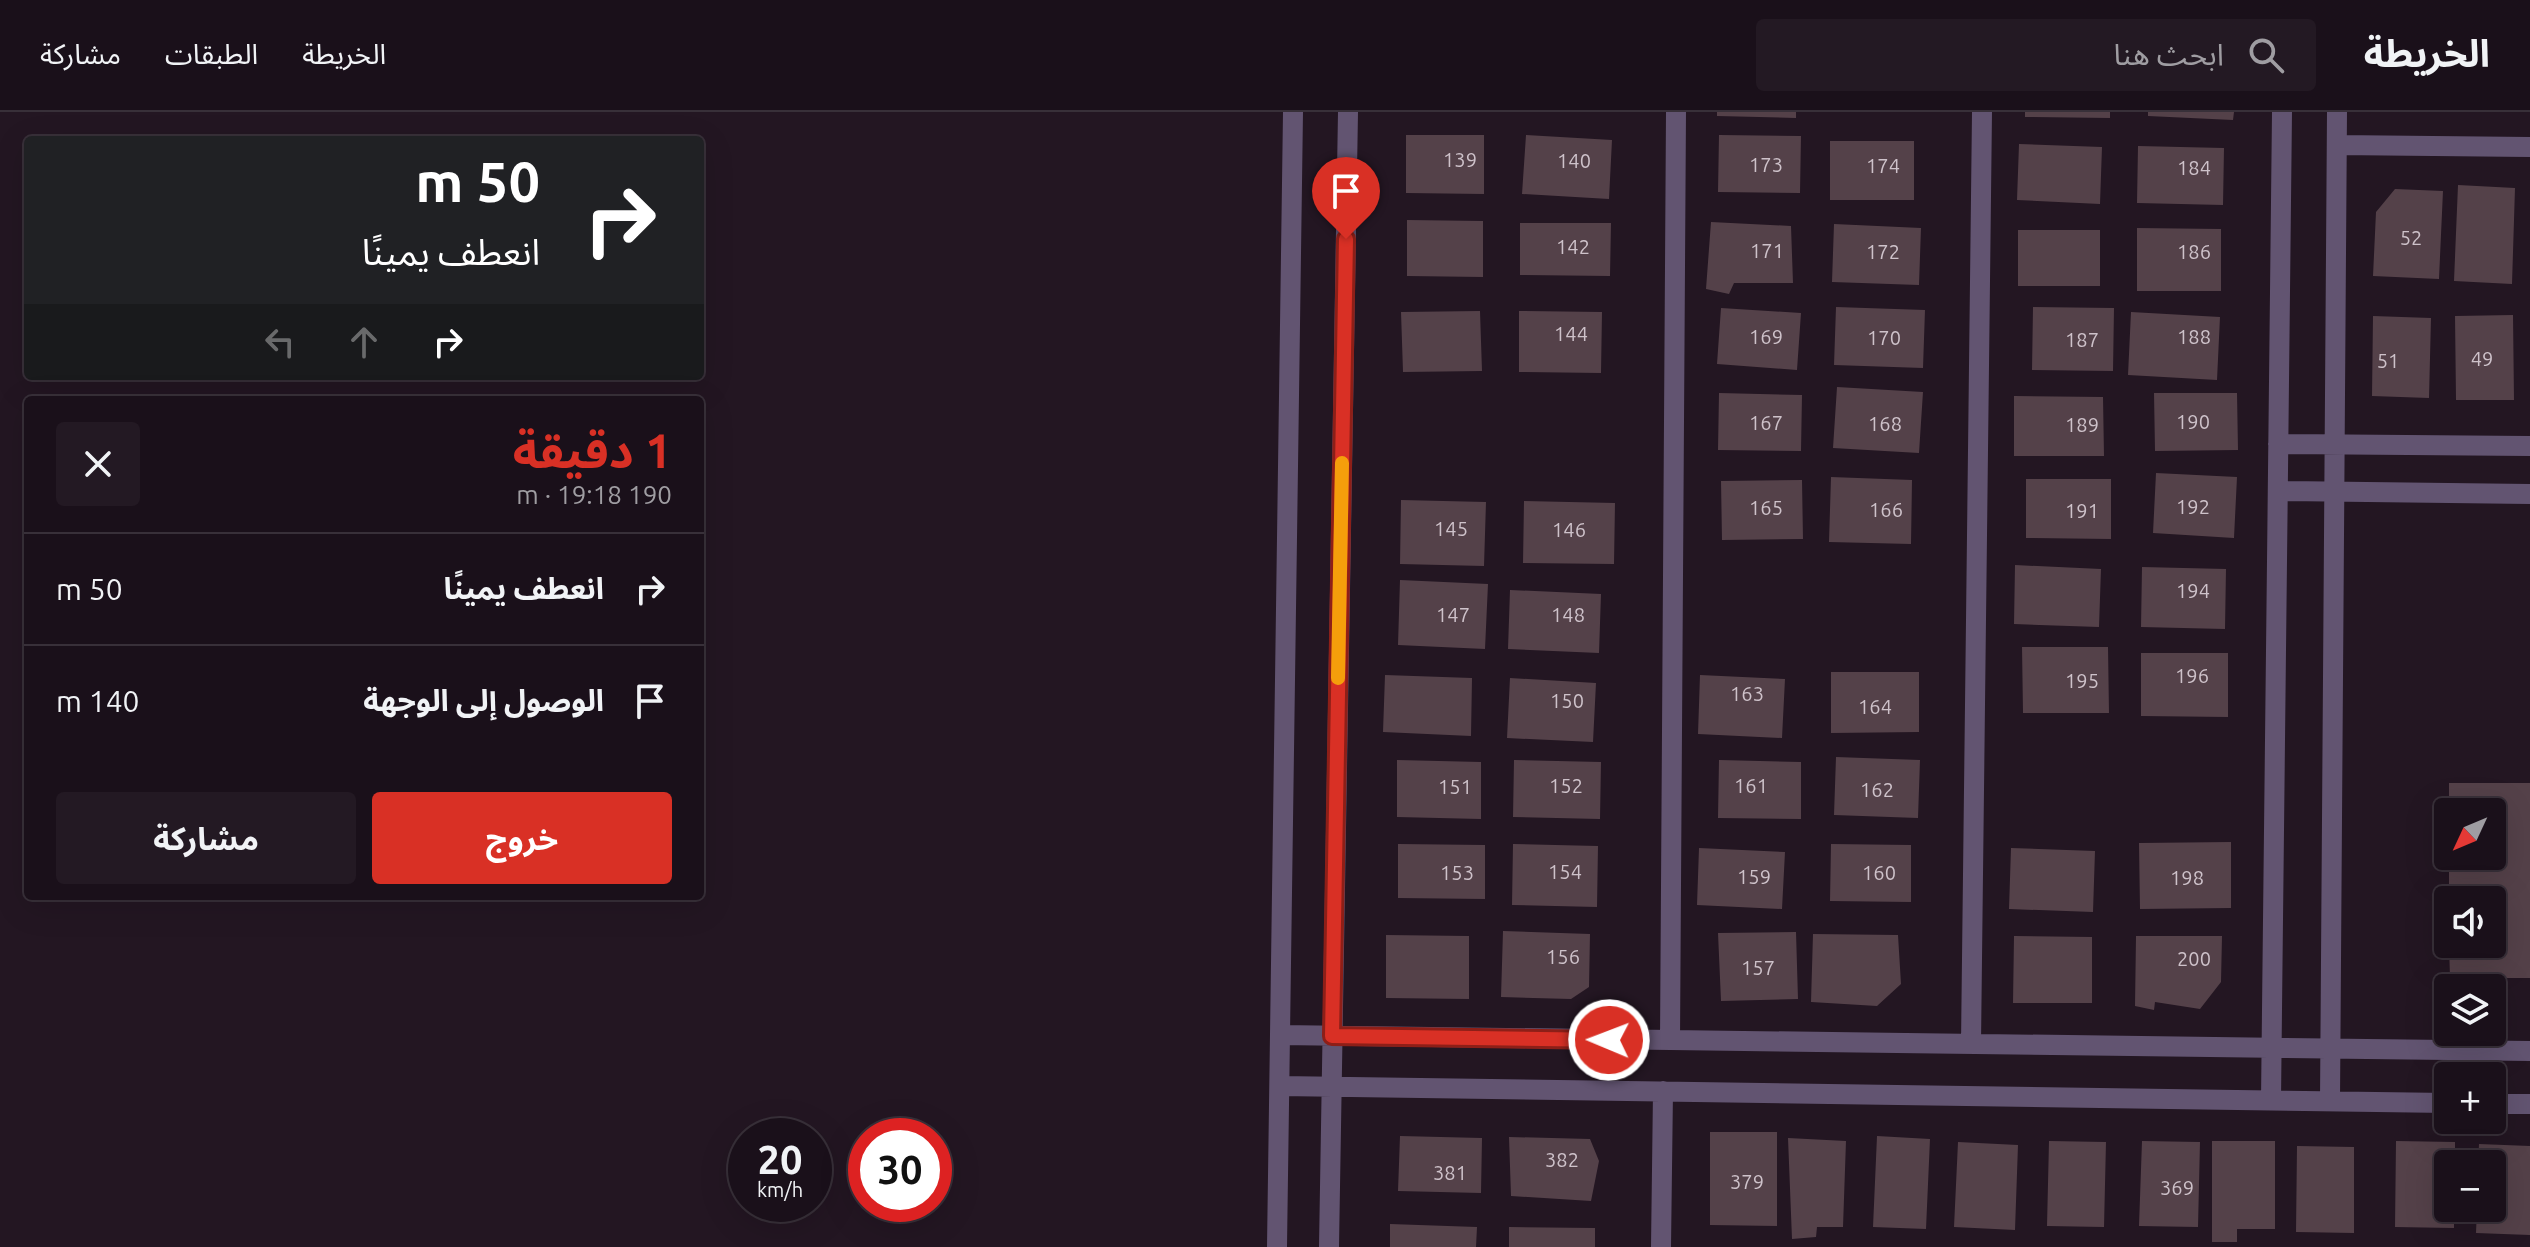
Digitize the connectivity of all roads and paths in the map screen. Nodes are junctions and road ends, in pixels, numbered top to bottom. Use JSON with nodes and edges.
{"nodes":[{"id":1,"x":1293,"y":112,"type":"edge"},
{"id":2,"x":1348,"y":112,"type":"edge"},
{"id":3,"x":1676,"y":112,"type":"edge"},
{"id":4,"x":1982,"y":112,"type":"edge"},
{"id":5,"x":2282,"y":112,"type":"edge"},
{"id":6,"x":2337,"y":112,"type":"edge"},
{"id":7,"x":2337,"y":145,"type":"junction"},
{"id":8,"x":2530,"y":147,"type":"edge"},
{"id":9,"x":2278,"y":444,"type":"junction"},
{"id":10,"x":2335,"y":445,"type":"junction"},
{"id":11,"x":2530,"y":446,"type":"edge"},
{"id":12,"x":2278,"y":491,"type":"junction"},
{"id":13,"x":2334,"y":492,"type":"junction"},
{"id":14,"x":2530,"y":494,"type":"edge"},
{"id":15,"x":1280,"y":1035,"type":"junction"},
{"id":16,"x":1332,"y":1036,"type":"junction"},
{"id":17,"x":1670,"y":1040,"type":"junction"},
{"id":18,"x":1971,"y":1044,"type":"junction"},
{"id":19,"x":2272,"y":1048,"type":"junction"},
{"id":20,"x":2330,"y":1049,"type":"junction"},
{"id":21,"x":2530,"y":1051,"type":"edge"},
{"id":22,"x":1280,"y":1086,"type":"junction"},
{"id":23,"x":1331,"y":1087,"type":"junction"},
{"id":24,"x":1663,"y":1091,"type":"junction"},
{"id":25,"x":2271,"y":1100,"type":"junction"},
{"id":26,"x":2330,"y":1101,"type":"junction"},
{"id":27,"x":2434,"y":1103,"type":"edge"},
{"id":28,"x":2506,"y":1104,"type":"edge"},
{"id":29,"x":2530,"y":1104,"type":"edge"},
{"id":30,"x":1277,"y":1247,"type":"edge"},
{"id":31,"x":1329,"y":1247,"type":"edge"},
{"id":32,"x":1661,"y":1247,"type":"edge"}],
"edges":[{"from":1,"to":15,"type":"street"},
{"from":2,"to":16,"type":"street"},
{"from":3,"to":17,"type":"street"},
{"from":4,"to":18,"type":"street"},
{"from":5,"to":9,"type":"street"},
{"from":6,"to":7,"type":"street"},
{"from":7,"to":8,"type":"street"},
{"from":7,"to":10,"type":"street"},
{"from":9,"to":10,"type":"street"},
{"from":9,"to":12,"type":"street"},
{"from":10,"to":11,"type":"street"},
{"from":10,"to":13,"type":"street"},
{"from":12,"to":13,"type":"street"},
{"from":12,"to":19,"type":"street"},
{"from":13,"to":14,"type":"street"},
{"from":13,"to":20,"type":"street"},
{"from":15,"to":16,"type":"street"},
{"from":15,"to":22,"type":"street"},
{"from":16,"to":17,"type":"street"},
{"from":16,"to":23,"type":"street"},
{"from":17,"to":18,"type":"street"},
{"from":18,"to":19,"type":"street"},
{"from":19,"to":20,"type":"street"},
{"from":19,"to":25,"type":"street"},
{"from":20,"to":21,"type":"street"},
{"from":20,"to":26,"type":"street"},
{"from":22,"to":23,"type":"street"},
{"from":22,"to":30,"type":"street"},
{"from":23,"to":24,"type":"street"},
{"from":23,"to":31,"type":"street"},
{"from":24,"to":25,"type":"street"},
{"from":24,"to":32,"type":"street"},
{"from":25,"to":26,"type":"street"},
{"from":26,"to":27,"type":"street"},
{"from":28,"to":29,"type":"street"}]}
